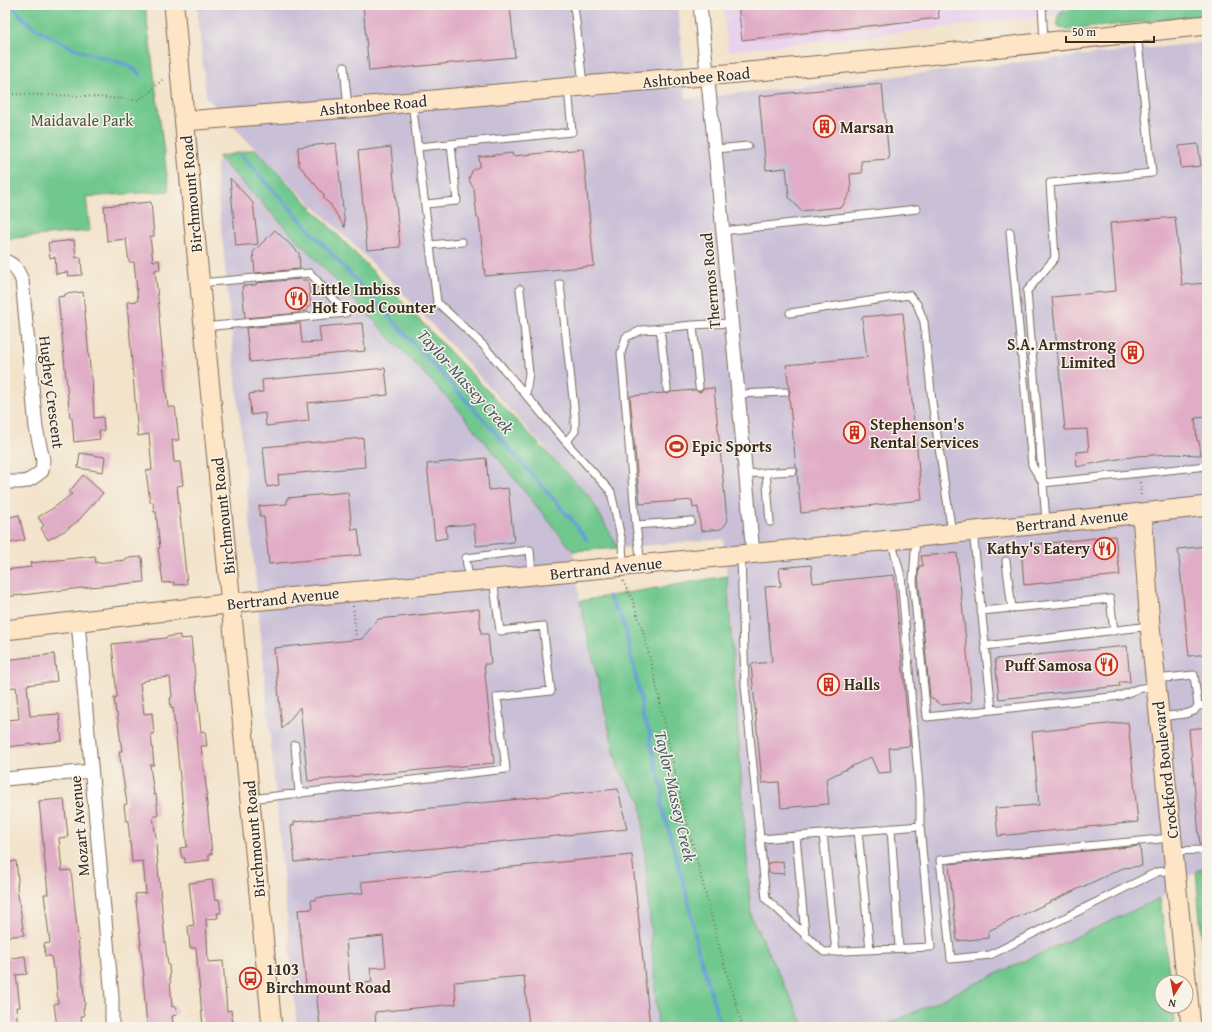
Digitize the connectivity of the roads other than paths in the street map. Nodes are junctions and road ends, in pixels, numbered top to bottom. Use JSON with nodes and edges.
{"nodes":[{"id":1,"x":174,"y":5,"type":"edge"},
{"id":2,"x":574,"y":5,"type":"edge"},
{"id":3,"x":700,"y":5,"type":"edge"},
{"id":4,"x":1042,"y":5,"type":"edge"},
{"id":5,"x":1207,"y":25,"type":"edge"},
{"id":6,"x":1137,"y":32,"type":"junction"},
{"id":7,"x":1044,"y":42,"type":"junction"},
{"id":8,"x":344,"y":67,"type":"dead end"},
{"id":9,"x":707,"y":76,"type":"junction"},
{"id":10,"x":575,"y":87,"type":"junction"},
{"id":11,"x":412,"y":102,"type":"junction"},
{"id":12,"x":348,"y":108,"type":"junction"},
{"id":13,"x":185,"y":121,"type":"junction"},
{"id":14,"x":451,"y":144,"type":"junction"},
{"id":15,"x":748,"y":146,"type":"dead end"},
{"id":16,"x":418,"y":147,"type":"junction"},
{"id":17,"x":715,"y":149,"type":"junction"},
{"id":18,"x":425,"y":204,"type":"junction"},
{"id":19,"x":917,"y":209,"type":"dead end"},
{"id":20,"x":723,"y":231,"type":"junction"},
{"id":21,"x":1010,"y":232,"type":"dead end"},
{"id":22,"x":462,"y":242,"type":"dead end"},
{"id":23,"x":430,"y":245,"type":"junction"},
{"id":24,"x":5,"y":261,"type":"edge"},
{"id":25,"x":200,"y":283,"type":"junction"},
{"id":26,"x":560,"y":284,"type":"dead end"},
{"id":27,"x":520,"y":290,"type":"dead end"},
{"id":28,"x":790,"y":313,"type":"dead end"},
{"id":29,"x":731,"y":323,"type":"junction"},
{"id":30,"x":693,"y":325,"type":"junction"},
{"id":31,"x":204,"y":327,"type":"junction"},
{"id":32,"x":660,"y":328,"type":"junction"},
{"id":33,"x":699,"y":387,"type":"dead end"},
{"id":34,"x":667,"y":389,"type":"dead end"},
{"id":35,"x":785,"y":392,"type":"dead end"},
{"id":36,"x":738,"y":394,"type":"junction"},
{"id":37,"x":526,"y":396,"type":"junction"},
{"id":38,"x":566,"y":442,"type":"junction"},
{"id":39,"x":1207,"y":466,"type":"edge"},
{"id":40,"x":793,"y":471,"type":"dead end"},
{"id":41,"x":766,"y":472,"type":"junction"},
{"id":42,"x":745,"y":474,"type":"junction"},
{"id":43,"x":5,"y":482,"type":"edge"},
{"id":44,"x":1043,"y":484,"type":"junction"},
{"id":45,"x":1207,"y":506,"type":"edge"},
{"id":46,"x":1142,"y":513,"type":"junction"},
{"id":47,"x":691,"y":521,"type":"dead end"},
{"id":48,"x":770,"y":522,"type":"dead end"},
{"id":49,"x":1046,"y":523,"type":"junction"},
{"id":50,"x":636,"y":525,"type":"junction"},
{"id":51,"x":973,"y":531,"type":"junction"},
{"id":52,"x":952,"y":533,"type":"junction"},
{"id":53,"x":916,"y":537,"type":"junction"},
{"id":54,"x":891,"y":540,"type":"junction"},
{"id":55,"x":747,"y":554,"type":"junction"},
{"id":56,"x":1006,"y":561,"type":"dead end"},
{"id":57,"x":641,"y":564,"type":"junction"},
{"id":58,"x":623,"y":566,"type":"junction"},
{"id":59,"x":532,"y":575,"type":"junction"},
{"id":60,"x":493,"y":579,"type":"junction"},
{"id":61,"x":469,"y":581,"type":"junction"},
{"id":62,"x":231,"y":603,"type":"junction"},
{"id":63,"x":1012,"y":609,"type":"junction"},
{"id":64,"x":982,"y":612,"type":"junction"},
{"id":65,"x":78,"y":622,"type":"junction"},
{"id":66,"x":1150,"y":626,"type":"junction"},
{"id":67,"x":5,"y":630,"type":"edge"},
{"id":68,"x":1114,"y":631,"type":"junction"},
{"id":69,"x":985,"y":646,"type":"junction"},
{"id":70,"x":1156,"y":682,"type":"junction"},
{"id":71,"x":1207,"y":705,"type":"edge"},
{"id":72,"x":1198,"y":706,"type":"junction"},
{"id":73,"x":992,"y":710,"type":"junction"},
{"id":74,"x":1159,"y":717,"type":"junction"},
{"id":75,"x":295,"y":745,"type":"dead end"},
{"id":76,"x":91,"y":771,"type":"junction"},
{"id":77,"x":5,"y":779,"type":"edge"},
{"id":78,"x":299,"y":794,"type":"junction"},
{"id":79,"x":250,"y":799,"type":"junction"},
{"id":80,"x":920,"y":826,"type":"junction"},
{"id":81,"x":891,"y":828,"type":"junction"},
{"id":82,"x":858,"y":831,"type":"junction"},
{"id":83,"x":823,"y":834,"type":"junction"},
{"id":84,"x":796,"y":836,"type":"junction"},
{"id":85,"x":761,"y":839,"type":"junction"},
{"id":86,"x":1172,"y":845,"type":"junction"},
{"id":87,"x":1207,"y":848,"type":"edge"},
{"id":88,"x":1175,"y":870,"type":"junction"},
{"id":89,"x":805,"y":935,"type":"junction"},
{"id":90,"x":898,"y":948,"type":"junction"},
{"id":91,"x":870,"y":950,"type":"junction"},
{"id":92,"x":836,"y":952,"type":"junction"},
{"id":93,"x":112,"y":1027,"type":"edge"},
{"id":94,"x":272,"y":1027,"type":"edge"},
{"id":95,"x":1191,"y":1027,"type":"edge"}],
"edges":[{"from":1,"to":13,"type":"street","name":"Birchmount Road"},
{"from":2,"to":10,"type":"lane"},
{"from":3,"to":9,"type":"street","name":"Thermos Road"},
{"from":4,"to":7,"type":"lane"},
{"from":5,"to":6,"type":"street","name":"Ashtonbee Road"},
{"from":6,"to":7,"type":"street","name":"Ashtonbee Road"},
{"from":6,"to":44,"type":"lane"},
{"from":7,"to":9,"type":"street","name":"Ashtonbee Road"},
{"from":8,"to":12,"type":"lane"},
{"from":9,"to":10,"type":"street","name":"Ashtonbee Road"},
{"from":9,"to":17,"type":"street","name":"Thermos Road"},
{"from":10,"to":11,"type":"street","name":"Ashtonbee Road"},
{"from":10,"to":14,"type":"lane"},
{"from":11,"to":12,"type":"street","name":"Ashtonbee Road"},
{"from":11,"to":16,"type":"lane"},
{"from":12,"to":13,"type":"street","name":"Ashtonbee Road"},
{"from":13,"to":25,"type":"street","name":"Birchmount Road"},
{"from":14,"to":16,"type":"lane"},
{"from":14,"to":18,"type":"lane"},
{"from":15,"to":17,"type":"lane"},
{"from":16,"to":18,"type":"lane"},
{"from":17,"to":20,"type":"street","name":"Thermos Road"},
{"from":18,"to":23,"type":"lane"},
{"from":19,"to":20,"type":"lane"},
{"from":20,"to":29,"type":"street","name":"Thermos Road"},
{"from":21,"to":44,"type":"lane"},
{"from":22,"to":23,"type":"lane"},
{"from":23,"to":37,"type":"lane"},
{"from":24,"to":43,"type":"street","name":"Hughey Crescent"},
{"from":25,"to":31,"type":"street","name":"Birchmount Road"},
{"from":25,"to":31,"type":"lane"},
{"from":26,"to":38,"type":"lane"},
{"from":27,"to":37,"type":"lane"},
{"from":28,"to":52,"type":"lane"},
{"from":29,"to":30,"type":"lane"},
{"from":29,"to":36,"type":"street","name":"Thermos Road"},
{"from":30,"to":32,"type":"lane"},
{"from":30,"to":33,"type":"lane"},
{"from":31,"to":62,"type":"street","name":"Birchmount Road"},
{"from":32,"to":34,"type":"lane"},
{"from":32,"to":50,"type":"lane"},
{"from":35,"to":36,"type":"lane"},
{"from":36,"to":42,"type":"street","name":"Thermos Road"},
{"from":37,"to":38,"type":"lane"},
{"from":38,"to":58,"type":"lane"},
{"from":39,"to":44,"type":"lane"},
{"from":40,"to":41,"type":"lane"},
{"from":41,"to":42,"type":"lane"},
{"from":41,"to":48,"type":"lane"},
{"from":42,"to":55,"type":"street","name":"Thermos Road"},
{"from":44,"to":49,"type":"lane"},
{"from":45,"to":46,"type":"street","name":"Bertrand Avenue"},
{"from":46,"to":49,"type":"street","name":"Bertrand Avenue"},
{"from":46,"to":66,"type":"street","name":"Crockford Boulevard"},
{"from":47,"to":50,"type":"lane"},
{"from":49,"to":51,"type":"street","name":"Bertrand Avenue"},
{"from":50,"to":57,"type":"lane"},
{"from":51,"to":52,"type":"street","name":"Bertrand Avenue"},
{"from":51,"to":64,"type":"lane"},
{"from":52,"to":53,"type":"street","name":"Bertrand Avenue"},
{"from":53,"to":54,"type":"street","name":"Bertrand Avenue"},
{"from":53,"to":73,"type":"lane"},
{"from":54,"to":55,"type":"street","name":"Bertrand Avenue"},
{"from":54,"to":80,"type":"lane"},
{"from":55,"to":57,"type":"street","name":"Bertrand Avenue"},
{"from":55,"to":85,"type":"lane"},
{"from":56,"to":63,"type":"lane"},
{"from":57,"to":58,"type":"street","name":"Bertrand Avenue"},
{"from":58,"to":59,"type":"street","name":"Bertrand Avenue"},
{"from":59,"to":60,"type":"street","name":"Bertrand Avenue"},
{"from":59,"to":61,"type":"lane"},
{"from":60,"to":61,"type":"street","name":"Bertrand Avenue"},
{"from":60,"to":78,"type":"lane"},
{"from":61,"to":62,"type":"street","name":"Bertrand Avenue"},
{"from":62,"to":65,"type":"street","name":"Bertrand Avenue"},
{"from":62,"to":79,"type":"street","name":"Birchmount Road"},
{"from":63,"to":64,"type":"lane"},
{"from":63,"to":68,"type":"lane"},
{"from":64,"to":69,"type":"lane"},
{"from":65,"to":67,"type":"street","name":"Bertrand Avenue"},
{"from":65,"to":76,"type":"street","name":"Mozart Avenue"},
{"from":66,"to":68,"type":"lane"},
{"from":66,"to":70,"type":"street","name":"Crockford Boulevard"},
{"from":68,"to":69,"type":"lane"},
{"from":69,"to":73,"type":"lane"},
{"from":70,"to":72,"type":"lane"},
{"from":70,"to":73,"type":"lane"},
{"from":70,"to":74,"type":"street","name":"Crockford Boulevard"},
{"from":71,"to":72,"type":"lane"},
{"from":72,"to":74,"type":"lane"},
{"from":74,"to":86,"type":"street","name":"Crockford Boulevard"},
{"from":75,"to":78,"type":"lane"},
{"from":76,"to":77,"type":"street"},
{"from":76,"to":93,"type":"street","name":"Mozart Avenue"},
{"from":78,"to":79,"type":"lane"},
{"from":79,"to":94,"type":"street","name":"Birchmount Road"},
{"from":80,"to":81,"type":"lane"},
{"from":80,"to":90,"type":"lane"},
{"from":81,"to":82,"type":"lane"},
{"from":81,"to":90,"type":"lane"},
{"from":82,"to":83,"type":"lane"},
{"from":82,"to":91,"type":"lane"},
{"from":83,"to":84,"type":"lane"},
{"from":83,"to":92,"type":"lane"},
{"from":84,"to":85,"type":"lane"},
{"from":84,"to":89,"type":"lane"},
{"from":85,"to":89,"type":"lane"},
{"from":86,"to":87,"type":"lane"},
{"from":86,"to":88,"type":"street","name":"Crockford Boulevard"},
{"from":86,"to":88,"type":"lane"},
{"from":88,"to":95,"type":"street","name":"Crockford Boulevard"},
{"from":89,"to":92,"type":"lane"},
{"from":90,"to":91,"type":"lane"},
{"from":91,"to":92,"type":"lane"}]}
